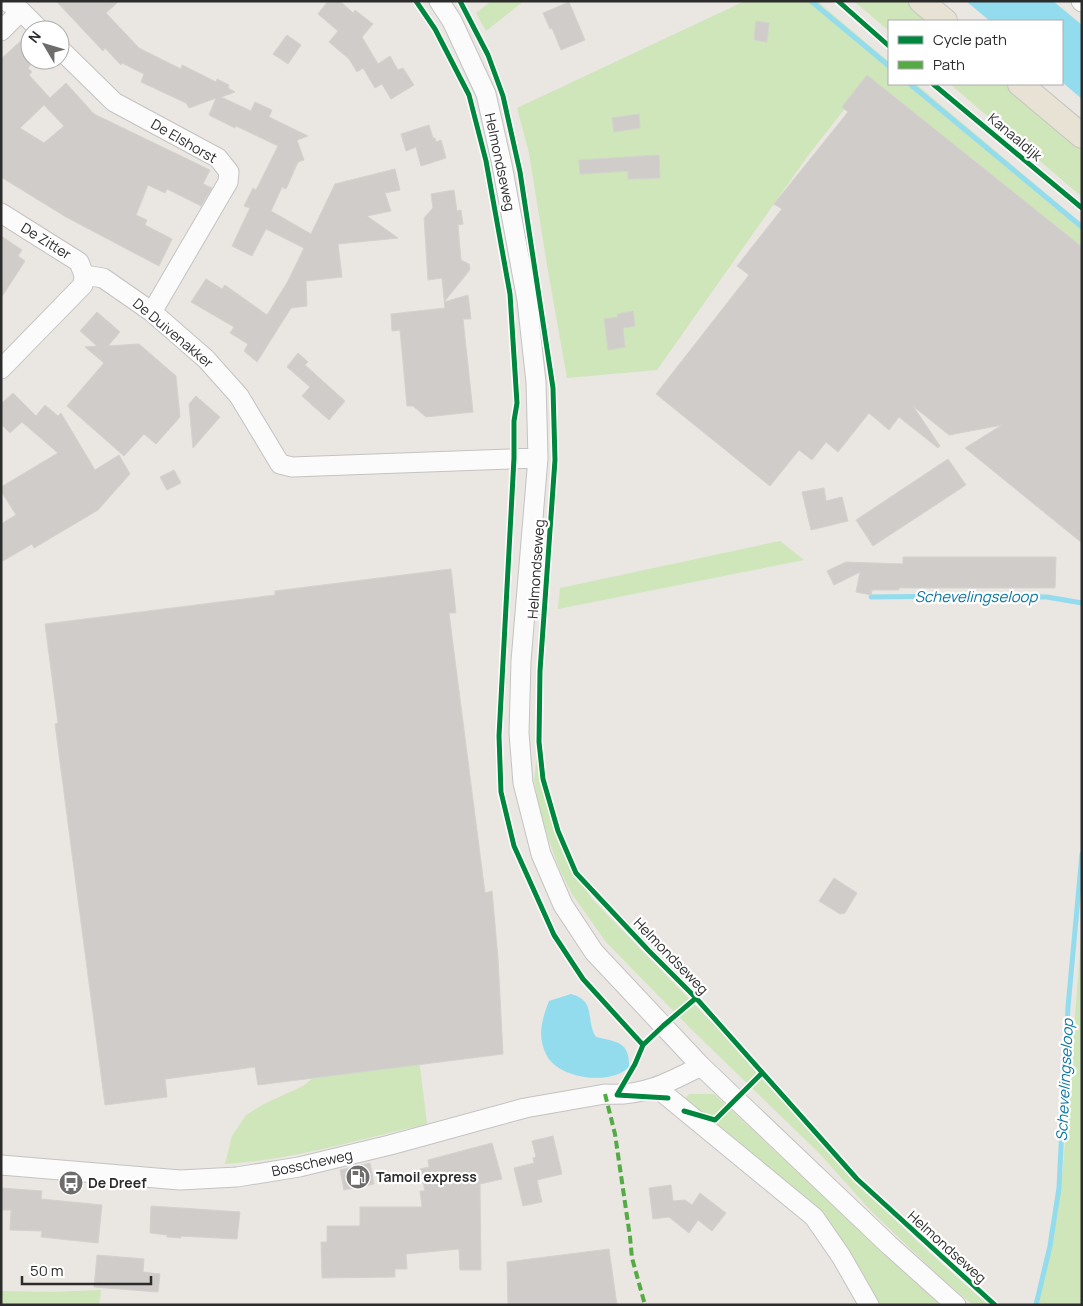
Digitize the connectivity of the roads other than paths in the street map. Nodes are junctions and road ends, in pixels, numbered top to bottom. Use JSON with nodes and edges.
{"nodes":[{"id":1,"x":439,"y":1,"type":"edge"},
{"id":2,"x":921,"y":1,"type":"edge"},
{"id":3,"x":14,"y":6,"type":"edge"},
{"id":4,"x":29,"y":20,"type":"edge"},
{"id":5,"x":944,"y":20,"type":"edge"},
{"id":6,"x":1,"y":30,"type":"edge"},
{"id":7,"x":70,"y":59,"type":"edge"},
{"id":8,"x":1021,"y":85,"type":"edge"},
{"id":9,"x":1082,"y":136,"type":"edge"},
{"id":10,"x":1,"y":213,"type":"edge"},
{"id":11,"x":84,"y":275,"type":"junction"},
{"id":12,"x":152,"y":312,"type":"junction"},
{"id":13,"x":1,"y":369,"type":"edge"},
{"id":14,"x":538,"y":458,"type":"junction"},
{"id":15,"x":701,"y":1066,"type":"junction"},
{"id":16,"x":657,"y":1088,"type":"junction"},
{"id":17,"x":2,"y":1160,"type":"edge"},
{"id":18,"x":868,"y":1305,"type":"edge"},
{"id":19,"x":956,"y":1305,"type":"edge"}],
"edges":[{"from":1,"to":14,"type":"street","name":"Helmondseweg"},
{"from":2,"to":5,"type":"main road"},
{"from":3,"to":4,"type":"street"},
{"from":3,"to":6,"type":"street"},
{"from":7,"to":12,"type":"street","name":"De Elshorst"},
{"from":8,"to":9,"type":"main road"},
{"from":10,"to":11,"type":"street","name":"De Zitter"},
{"from":11,"to":12,"type":"street","name":"De Duivenakker"},
{"from":11,"to":13,"type":"street"},
{"from":12,"to":14,"type":"street","name":"De Duivenakker"},
{"from":14,"to":15,"type":"street","name":"Helmondseweg"},
{"from":15,"to":16,"type":"street","name":"Bosscheweg"},
{"from":15,"to":19,"type":"street","name":"Helmondseweg"},
{"from":16,"to":17,"type":"street","name":"Bosscheweg"},
{"from":16,"to":18,"type":"street"}]}
